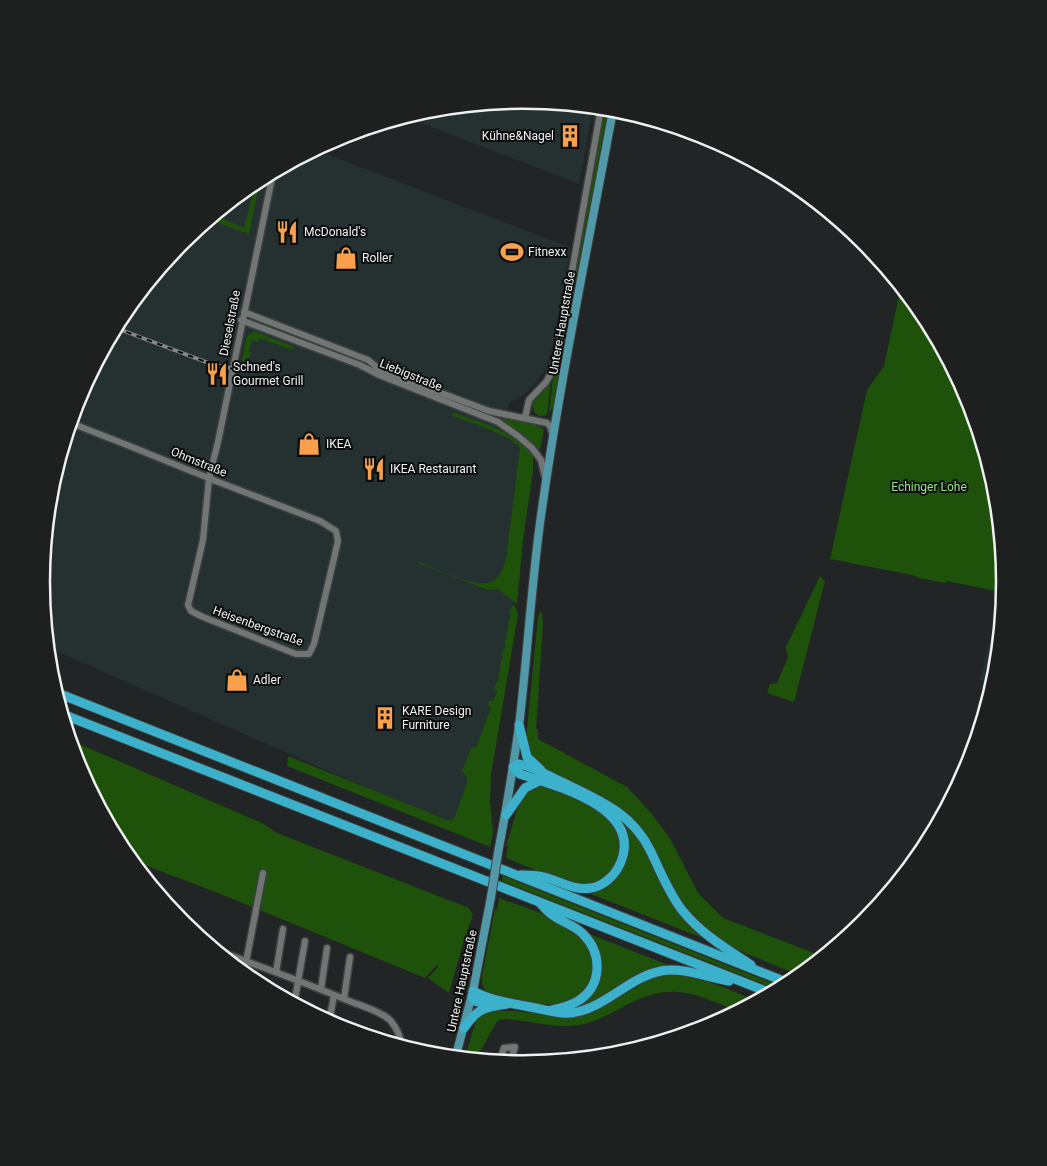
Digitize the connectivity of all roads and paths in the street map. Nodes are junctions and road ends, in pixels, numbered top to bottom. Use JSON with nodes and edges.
{"nodes":[{"id":1,"x":599,"y":116,"type":"edge"},
{"id":2,"x":612,"y":118,"type":"edge"},
{"id":3,"x":271,"y":182,"type":"edge"},
{"id":4,"x":244,"y":312,"type":"junction"},
{"id":5,"x":241,"y":320,"type":"junction"},
{"id":6,"x":559,"y":408,"type":"junction"},
{"id":7,"x":525,"y":418,"type":"junction"},
{"id":8,"x":547,"y":423,"type":"junction"},
{"id":9,"x":77,"y":425,"type":"edge"},
{"id":10,"x":553,"y":441,"type":"junction"},
{"id":11,"x":209,"y":478,"type":"junction"},
{"id":12,"x":546,"y":482,"type":"junction"},
{"id":13,"x":320,"y":521,"type":"joint"},
{"id":14,"x":64,"y":695,"type":"edge"},
{"id":15,"x":69,"y":717,"type":"edge"},
{"id":16,"x":519,"y":725,"type":"junction"},
{"id":17,"x":513,"y":767,"type":"junction"},
{"id":18,"x":543,"y":778,"type":"junction"},
{"id":19,"x":506,"y":815,"type":"junction"},
{"id":20,"x":263,"y":873,"type":"dead end"},
{"id":21,"x":510,"y":874,"type":"junction"},
{"id":22,"x":538,"y":901,"type":"junction"},
{"id":23,"x":283,"y":928,"type":"dead end"},
{"id":24,"x":305,"y":941,"type":"dead end"},
{"id":25,"x":327,"y":948,"type":"dead end"},
{"id":26,"x":350,"y":957,"type":"dead end"},
{"id":27,"x":234,"y":958,"type":"edge"},
{"id":28,"x":246,"y":962,"type":"junction"},
{"id":29,"x":276,"y":972,"type":"junction"},
{"id":30,"x":764,"y":974,"type":"junction"},
{"id":31,"x":299,"y":980,"type":"junction"},
{"id":32,"x":781,"y":981,"type":"edge"},
{"id":33,"x":754,"y":986,"type":"junction"},
{"id":34,"x":321,"y":989,"type":"junction"},
{"id":35,"x":764,"y":991,"type":"edge"},
{"id":36,"x":473,"y":994,"type":"junction"},
{"id":37,"x":334,"y":995,"type":"junction"},
{"id":38,"x":295,"y":998,"type":"edge"},
{"id":39,"x":344,"y":999,"type":"junction"},
{"id":40,"x":512,"y":1003,"type":"junction"},
{"id":41,"x":490,"y":1006,"type":"junction"},
{"id":42,"x":549,"y":1010,"type":"junction"},
{"id":43,"x":330,"y":1015,"type":"edge"},
{"id":44,"x":464,"y":1028,"type":"junction"},
{"id":45,"x":400,"y":1040,"type":"edge"},
{"id":46,"x":457,"y":1051,"type":"edge"},
{"id":47,"x":502,"y":1055,"type":"edge"},
{"id":48,"x":512,"y":1056,"type":"edge"}],
"edges":[{"from":1,"to":7,"type":"street"},
{"from":2,"to":6,"type":"main road","name":"Untere Hauptstraße"},
{"from":3,"to":4,"type":"street","name":"Dieselstraße"},
{"from":4,"to":5,"type":"street","name":"Dieselstraße"},
{"from":4,"to":7,"type":"street","name":"Liebigstraße"},
{"from":5,"to":11,"type":"street","name":"Dieselstraße"},
{"from":5,"to":12,"type":"street","name":"Liebigstraße"},
{"from":6,"to":8,"type":"street"},
{"from":6,"to":10,"type":"main road","name":"Untere Hauptstraße"},
{"from":7,"to":8,"type":"street","name":"Liebigstraße"},
{"from":8,"to":10,"type":"street"},
{"from":9,"to":11,"type":"street","name":"Ohmstraße"},
{"from":10,"to":12,"type":"main road","name":"Untere Hauptstraße"},
{"from":11,"to":13,"type":"street","name":"Ohmstraße"},
{"from":11,"to":13,"type":"street","name":"Heisenbergstraße"},
{"from":12,"to":16,"type":"main road","name":"Untere Hauptstraße"},
{"from":14,"to":21,"type":"highway"},
{"from":15,"to":22,"type":"highway"},
{"from":16,"to":17,"type":"main road","name":"Untere Hauptstraße"},
{"from":16,"to":18,"type":"highway"},
{"from":17,"to":18,"type":"highway"},
{"from":17,"to":19,"type":"main road","name":"Untere Hauptstraße"},
{"from":18,"to":19,"type":"highway"},
{"from":18,"to":21,"type":"highway"},
{"from":18,"to":30,"type":"highway"},
{"from":19,"to":36,"type":"main road","name":"Untere Hauptstraße","bridge":true},
{"from":20,"to":28,"type":"street"},
{"from":21,"to":30,"type":"highway"},
{"from":22,"to":33,"type":"highway"},
{"from":22,"to":42,"type":"highway"},
{"from":23,"to":29,"type":"street"},
{"from":24,"to":31,"type":"street"},
{"from":25,"to":34,"type":"street"},
{"from":26,"to":39,"type":"street"},
{"from":27,"to":28,"type":"street"},
{"from":28,"to":29,"type":"street"},
{"from":29,"to":31,"type":"street"},
{"from":30,"to":32,"type":"highway"},
{"from":31,"to":34,"type":"street"},
{"from":31,"to":38,"type":"street"},
{"from":33,"to":35,"type":"highway"},
{"from":33,"to":42,"type":"highway"},
{"from":34,"to":37,"type":"street"},
{"from":36,"to":40,"type":"highway"},
{"from":36,"to":41,"type":"highway"},
{"from":36,"to":44,"type":"main road","name":"Untere Hauptstraße"},
{"from":37,"to":39,"type":"street"},
{"from":37,"to":43,"type":"street"},
{"from":39,"to":45,"type":"street"},
{"from":40,"to":41,"type":"highway"},
{"from":40,"to":42,"type":"highway"},
{"from":41,"to":44,"type":"highway"},
{"from":44,"to":46,"type":"main road","name":"Untere Hauptstraße"},
{"from":47,"to":48,"type":"street"}]}
